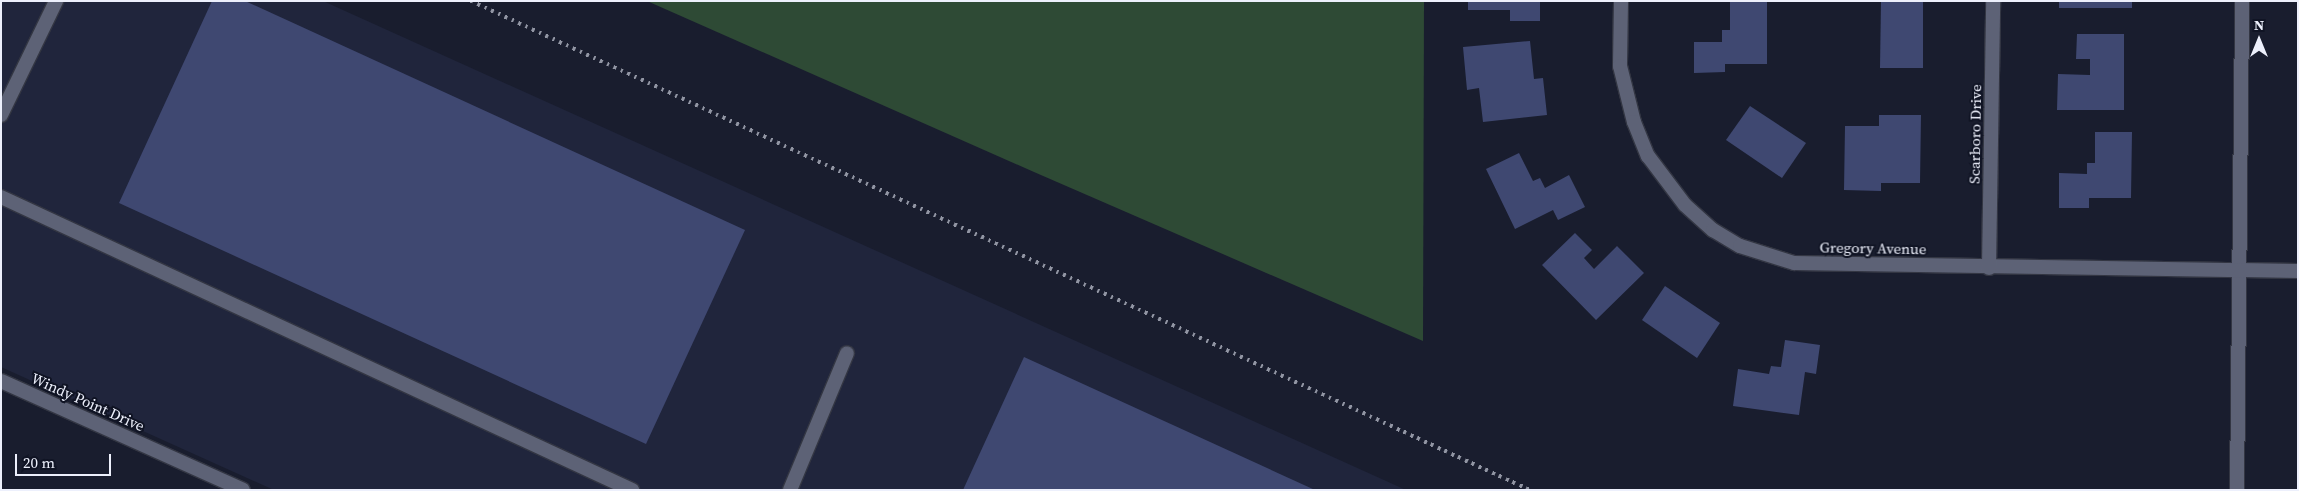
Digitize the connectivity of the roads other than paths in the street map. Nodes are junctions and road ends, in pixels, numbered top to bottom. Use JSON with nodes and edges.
{"nodes":[{"id":1,"x":56,"y":1,"type":"edge"},
{"id":2,"x":1621,"y":1,"type":"edge"},
{"id":3,"x":1992,"y":1,"type":"edge"},
{"id":4,"x":2242,"y":1,"type":"edge"},
{"id":5,"x":1,"y":115,"type":"edge"},
{"id":6,"x":1,"y":196,"type":"edge"},
{"id":7,"x":1989,"y":268,"type":"junction"},
{"id":8,"x":2239,"y":271,"type":"junction"},
{"id":9,"x":2298,"y":271,"type":"edge"},
{"id":10,"x":847,"y":353,"type":"dead end"},
{"id":11,"x":1,"y":381,"type":"edge"},
{"id":12,"x":222,"y":486,"type":"edge"},
{"id":13,"x":243,"y":490,"type":"edge"},
{"id":14,"x":632,"y":490,"type":"edge"},
{"id":15,"x":790,"y":490,"type":"edge"},
{"id":16,"x":2237,"y":490,"type":"edge"}],
"edges":[{"from":1,"to":5,"type":"street"},
{"from":2,"to":7,"type":"street","name":"Gregory Avenue"},
{"from":3,"to":7,"type":"street","name":"Scarboro Drive"},
{"from":4,"to":8,"type":"street"},
{"from":6,"to":14,"type":"street"},
{"from":7,"to":8,"type":"street","name":"Gregory Avenue"},
{"from":8,"to":9,"type":"street","name":"Gregory Avenue"},
{"from":8,"to":16,"type":"street"},
{"from":10,"to":15,"type":"street"},
{"from":11,"to":12,"type":"street","name":"Windy Point Drive"},
{"from":12,"to":13,"type":"street","name":"Windy Point Drive"}]}
